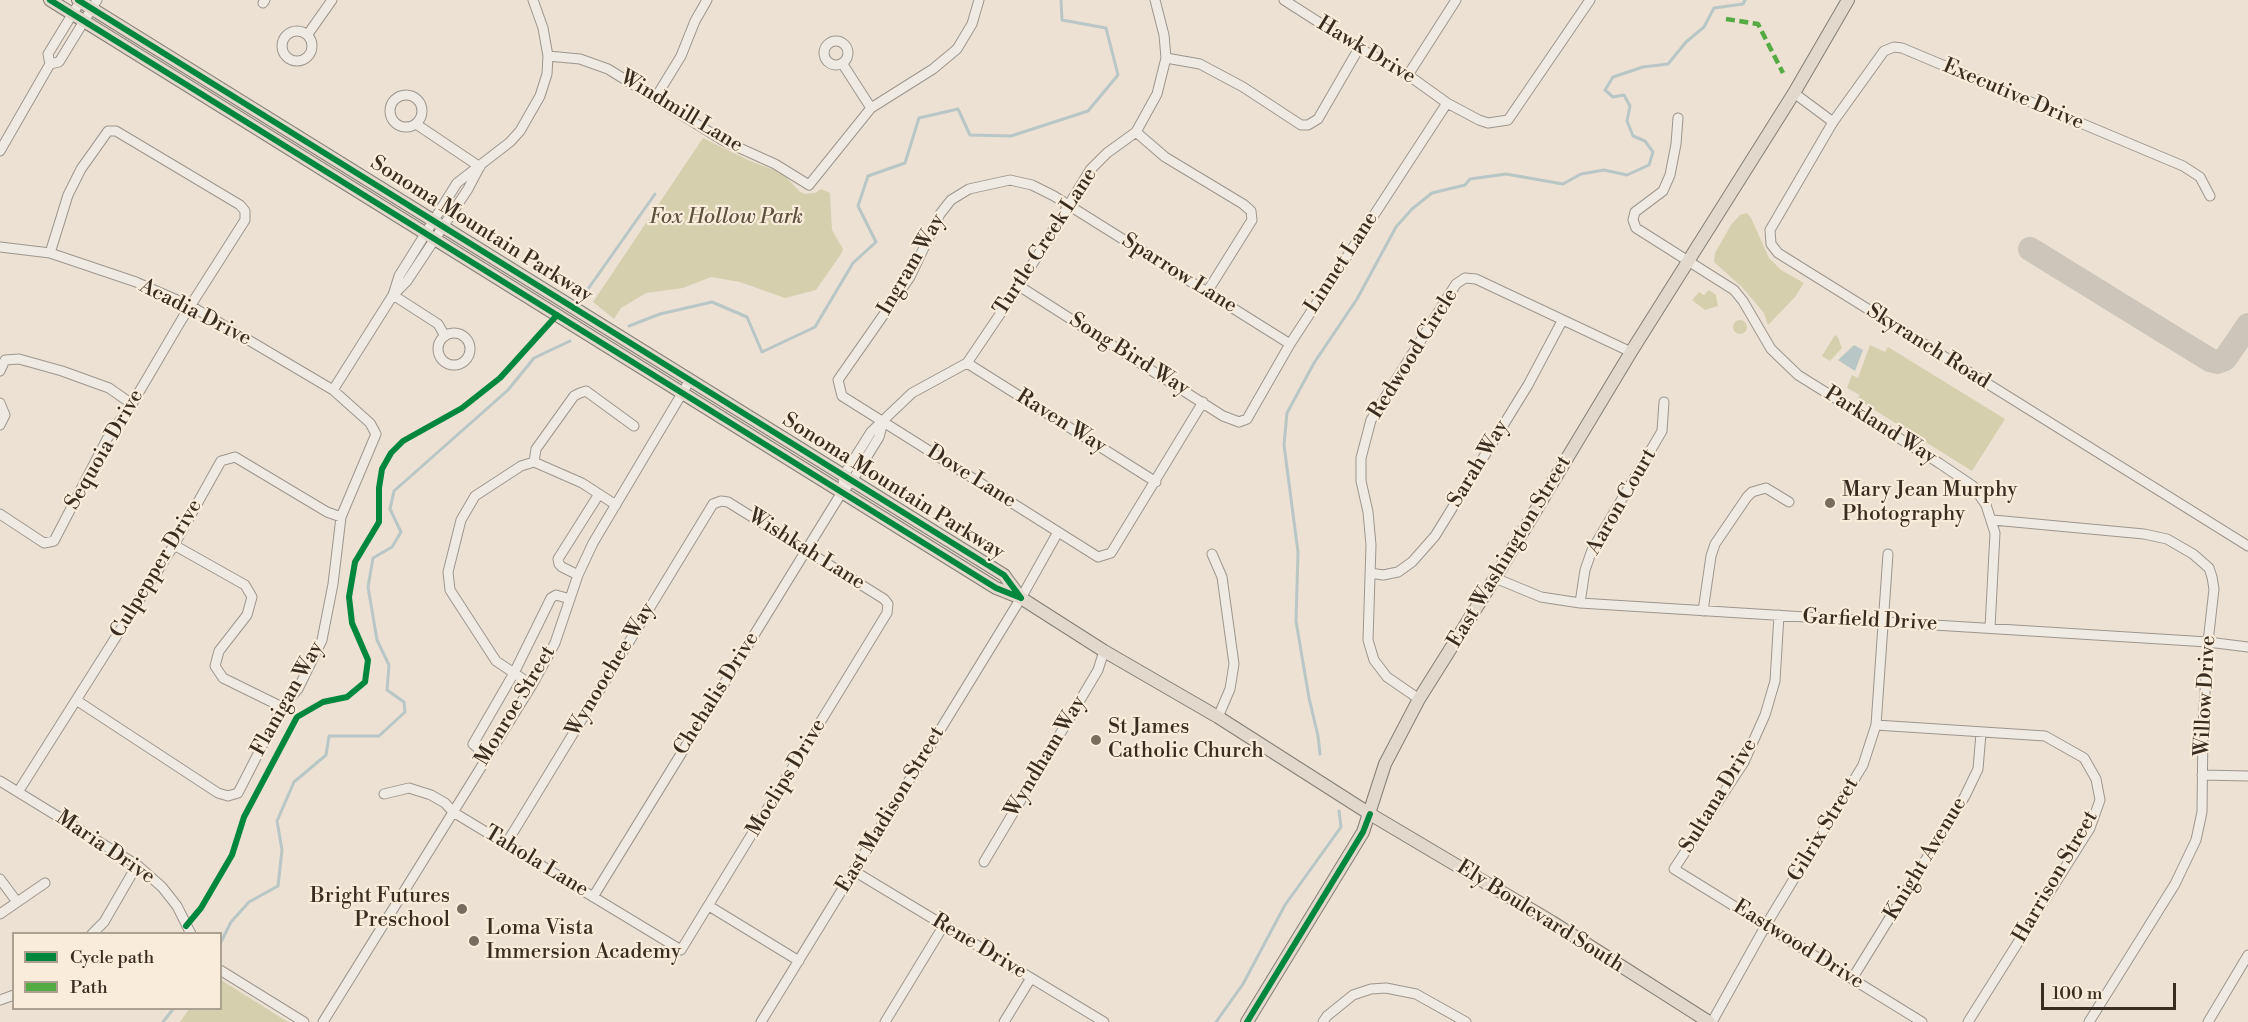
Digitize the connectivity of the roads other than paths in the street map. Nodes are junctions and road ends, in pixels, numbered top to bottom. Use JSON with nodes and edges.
{"nodes":[{"id":1,"x":50,"y":0,"type":"edge"},
{"id":2,"x":332,"y":0,"type":"edge"},
{"id":3,"x":533,"y":0,"type":"edge"},
{"id":4,"x":707,"y":0,"type":"edge"},
{"id":5,"x":979,"y":0,"type":"edge"},
{"id":6,"x":1155,"y":0,"type":"edge"},
{"id":7,"x":1284,"y":0,"type":"edge"},
{"id":8,"x":1456,"y":0,"type":"edge"},
{"id":9,"x":1590,"y":0,"type":"edge"},
{"id":10,"x":1848,"y":0,"type":"edge"},
{"id":11,"x":80,"y":1,"type":"edge"},
{"id":12,"x":94,"y":4,"type":"edge"},
{"id":13,"x":73,"y":14,"type":"junction"},
{"id":14,"x":84,"y":21,"type":"junction"},
{"id":15,"x":308,"y":34,"type":"dead end"},
{"id":16,"x":1359,"y":48,"type":"junction"},
{"id":17,"x":548,"y":56,"type":"junction"},
{"id":18,"x":1166,"y":58,"type":"junction"},
{"id":19,"x":842,"y":63,"type":"dead end"},
{"id":20,"x":50,"y":64,"type":"junction"},
{"id":21,"x":1408,"y":75,"type":"junction"},
{"id":22,"x":1794,"y":93,"type":"junction"},
{"id":23,"x":656,"y":97,"type":"junction"},
{"id":24,"x":1447,"y":103,"type":"junction"},
{"id":25,"x":871,"y":108,"type":"junction"},
{"id":26,"x":1678,"y":117,"type":"dead end"},
{"id":27,"x":1833,"y":122,"type":"junction"},
{"id":28,"x":416,"y":124,"type":"dead end"},
{"id":29,"x":1136,"y":132,"type":"junction"},
{"id":30,"x":0,"y":151,"type":"edge"},
{"id":31,"x":480,"y":166,"type":"junction"},
{"id":32,"x":2210,"y":196,"type":"dead end"},
{"id":33,"x":1068,"y":205,"type":"junction"},
{"id":34,"x":438,"y":224,"type":"junction"},
{"id":35,"x":430,"y":236,"type":"junction"},
{"id":36,"x":0,"y":247,"type":"edge"},
{"id":37,"x":50,"y":253,"type":"junction"},
{"id":38,"x":1688,"y":261,"type":"junction"},
{"id":39,"x":1019,"y":286,"type":"junction"},
{"id":40,"x":1207,"y":292,"type":"junction"},
{"id":41,"x":393,"y":295,"type":"junction"},
{"id":42,"x":191,"y":306,"type":"junction"},
{"id":43,"x":1562,"y":321,"type":"junction"},
{"id":44,"x":445,"y":336,"type":"dead end"},
{"id":45,"x":1290,"y":344,"type":"junction"},
{"id":46,"x":1631,"y":352,"type":"junction"},
{"id":47,"x":967,"y":363,"type":"junction"},
{"id":48,"x":0,"y":371,"type":"edge"},
{"id":49,"x":690,"y":380,"type":"junction"},
{"id":50,"x":333,"y":390,"type":"junction"},
{"id":51,"x":682,"y":393,"type":"junction"},
{"id":52,"x":1203,"y":402,"type":"junction"},
{"id":53,"x":1664,"y":402,"type":"dead end"},
{"id":54,"x":0,"y":403,"type":"edge"},
{"id":55,"x":132,"y":404,"type":"junction"},
{"id":56,"x":883,"y":422,"type":"junction"},
{"id":57,"x":1239,"y":422,"type":"joint"},
{"id":58,"x":370,"y":423,"type":"joint"},
{"id":59,"x":0,"y":425,"type":"edge"},
{"id":60,"x":634,"y":426,"type":"dead end"},
{"id":61,"x":534,"y":462,"type":"junction"},
{"id":62,"x":848,"y":478,"type":"junction"},
{"id":63,"x":1156,"y":482,"type":"junction"},
{"id":64,"x":842,"y":492,"type":"junction"},
{"id":65,"x":600,"y":494,"type":"junction"},
{"id":66,"x":721,"y":501,"type":"joint"},
{"id":67,"x":1789,"y":502,"type":"dead end"},
{"id":68,"x":616,"y":505,"type":"junction"},
{"id":69,"x":0,"y":514,"type":"edge"},
{"id":70,"x":341,"y":517,"type":"junction"},
{"id":71,"x":1993,"y":520,"type":"junction"},
{"id":72,"x":1058,"y":532,"type":"junction"},
{"id":73,"x":174,"y":545,"type":"junction"},
{"id":74,"x":2248,"y":546,"type":"edge"},
{"id":75,"x":805,"y":551,"type":"junction"},
{"id":76,"x":1212,"y":554,"type":"dead end"},
{"id":77,"x":1888,"y":554,"type":"dead end"},
{"id":78,"x":1370,"y":573,"type":"junction"},
{"id":79,"x":578,"y":575,"type":"junction"},
{"id":80,"x":1495,"y":578,"type":"junction"},
{"id":81,"x":1021,"y":598,"type":"junction"},
{"id":82,"x":570,"y":599,"type":"junction"},
{"id":83,"x":1580,"y":603,"type":"junction"},
{"id":84,"x":888,"y":604,"type":"joint"},
{"id":85,"x":1703,"y":611,"type":"junction"},
{"id":86,"x":1779,"y":615,"type":"junction"},
{"id":87,"x":1883,"y":621,"type":"junction"},
{"id":88,"x":1990,"y":628,"type":"junction"},
{"id":89,"x":2208,"y":642,"type":"junction"},
{"id":90,"x":2248,"y":647,"type":"edge"},
{"id":91,"x":1104,"y":651,"type":"junction"},
{"id":92,"x":514,"y":673,"type":"junction"},
{"id":93,"x":532,"y":685,"type":"junction"},
{"id":94,"x":1419,"y":699,"type":"junction"},
{"id":95,"x":76,"y":700,"type":"junction"},
{"id":96,"x":282,"y":707,"type":"junction"},
{"id":97,"x":1218,"y":717,"type":"junction"},
{"id":98,"x":1876,"y":725,"type":"junction"},
{"id":99,"x":1981,"y":733,"type":"junction"},
{"id":100,"x":487,"y":756,"type":"junction"},
{"id":101,"x":2202,"y":775,"type":"junction"},
{"id":102,"x":2248,"y":776,"type":"edge"},
{"id":103,"x":0,"y":781,"type":"edge"},
{"id":104,"x":18,"y":792,"type":"junction"},
{"id":105,"x":384,"y":794,"type":"dead end"},
{"id":106,"x":453,"y":812,"type":"junction"},
{"id":107,"x":1370,"y":814,"type":"junction"},
{"id":108,"x":506,"y":844,"type":"junction"},
{"id":109,"x":984,"y":862,"type":"dead end"},
{"id":110,"x":137,"y":865,"type":"junction"},
{"id":111,"x":1674,"y":869,"type":"joint"},
{"id":112,"x":854,"y":871,"type":"junction"},
{"id":113,"x":0,"y":879,"type":"edge"},
{"id":114,"x":45,"y":883,"type":"dead end"},
{"id":115,"x":593,"y":897,"type":"junction"},
{"id":116,"x":17,"y":902,"type":"junction"},
{"id":117,"x":709,"y":906,"type":"junction"},
{"id":118,"x":0,"y":914,"type":"edge"},
{"id":119,"x":944,"y":925,"type":"junction"},
{"id":120,"x":1766,"y":925,"type":"junction"},
{"id":121,"x":93,"y":932,"type":"edge"},
{"id":122,"x":190,"y":932,"type":"edge"},
{"id":123,"x":681,"y":950,"type":"joint"},
{"id":124,"x":2248,"y":955,"type":"edge"},
{"id":125,"x":799,"y":961,"type":"junction"},
{"id":126,"x":222,"y":971,"type":"edge"},
{"id":127,"x":1031,"y":978,"type":"junction"},
{"id":128,"x":1852,"y":979,"type":"junction"},
{"id":129,"x":304,"y":1022,"type":"edge"},
{"id":130,"x":323,"y":1022,"type":"edge"},
{"id":131,"x":761,"y":1022,"type":"edge"},
{"id":132,"x":885,"y":1022,"type":"edge"},
{"id":133,"x":1004,"y":1022,"type":"edge"},
{"id":134,"x":1104,"y":1022,"type":"edge"},
{"id":135,"x":1247,"y":1022,"type":"edge"},
{"id":136,"x":1323,"y":1022,"type":"edge"},
{"id":137,"x":1466,"y":1022,"type":"edge"},
{"id":138,"x":1710,"y":1022,"type":"edge"},
{"id":139,"x":1922,"y":1022,"type":"edge"},
{"id":140,"x":1968,"y":1022,"type":"edge"},
{"id":141,"x":2089,"y":1022,"type":"edge"},
{"id":142,"x":2208,"y":1022,"type":"edge"}],
"edges":[{"from":1,"to":13,"type":"main road","name":"Sonoma Mountain Parkway"},
{"from":2,"to":15,"type":"street"},
{"from":3,"to":17,"type":"street"},
{"from":4,"to":23,"type":"street"},
{"from":5,"to":25,"type":"street"},
{"from":6,"to":18,"type":"street","name":"Turtle Creek Lane"},
{"from":7,"to":16,"type":"street","name":"Hawk Drive"},
{"from":8,"to":21,"type":"street"},
{"from":9,"to":24,"type":"street","name":"Hawk Drive"},
{"from":10,"to":22,"type":"main road","name":"East Washington Street"},
{"from":11,"to":12,"type":"main road","name":"Sonoma Mountain Parkway"},
{"from":11,"to":13,"type":"street"},
{"from":12,"to":14,"type":"street"},
{"from":12,"to":34,"type":"main road","name":"Sonoma Mountain Parkway"},
{"from":13,"to":14,"type":"main road","name":"Sonoma Mountain Parkway"},
{"from":13,"to":20,"type":"street"},
{"from":14,"to":20,"type":"street"},
{"from":14,"to":35,"type":"main road","name":"Sonoma Mountain Parkway"},
{"from":16,"to":18,"type":"street"},
{"from":16,"to":21,"type":"street","name":"Hawk Drive"},
{"from":17,"to":23,"type":"street","name":"Windmill Lane"},
{"from":17,"to":31,"type":"street"},
{"from":18,"to":29,"type":"street","name":"Turtle Creek Lane"},
{"from":19,"to":25,"type":"street"},
{"from":20,"to":30,"type":"street"},
{"from":21,"to":24,"type":"street","name":"Hawk Drive"},
{"from":22,"to":27,"type":"street"},
{"from":22,"to":38,"type":"main road","name":"East Washington Street"},
{"from":23,"to":25,"type":"street","name":"Windmill Lane"},
{"from":24,"to":45,"type":"street","name":"Linnet Lane"},
{"from":26,"to":38,"type":"street","name":"Parkland Way"},
{"from":27,"to":32,"type":"street","name":"Executive Drive"},
{"from":27,"to":74,"type":"street","name":"Skyranch Road"},
{"from":28,"to":31,"type":"street"},
{"from":29,"to":33,"type":"street","name":"Turtle Creek Lane"},
{"from":29,"to":40,"type":"street"},
{"from":31,"to":34,"type":"street"},
{"from":33,"to":39,"type":"street","name":"Turtle Creek Lane"},
{"from":33,"to":40,"type":"street","name":"Sparrow Lane"},
{"from":33,"to":56,"type":"street","name":"Ingram Way"},
{"from":34,"to":35,"type":"street"},
{"from":34,"to":49,"type":"main road","name":"Sonoma Mountain Parkway"},
{"from":35,"to":41,"type":"street"},
{"from":35,"to":51,"type":"main road","name":"Sonoma Mountain Parkway"},
{"from":36,"to":37,"type":"street","name":"Acadia Drive"},
{"from":37,"to":42,"type":"street","name":"Acadia Drive"},
{"from":37,"to":42,"type":"street","name":"Sequoia Drive"},
{"from":38,"to":46,"type":"main road","name":"East Washington Street"},
{"from":38,"to":71,"type":"street","name":"Parkland Way"},
{"from":39,"to":47,"type":"street","name":"Turtle Creek Lane"},
{"from":39,"to":52,"type":"street","name":"Song Bird Way"},
{"from":40,"to":45,"type":"street","name":"Sparrow Lane"},
{"from":41,"to":44,"type":"street"},
{"from":41,"to":50,"type":"street"},
{"from":42,"to":50,"type":"street","name":"Acadia Drive"},
{"from":42,"to":55,"type":"street","name":"Sequoia Drive"},
{"from":43,"to":46,"type":"street","name":"Redwood Circle"},
{"from":43,"to":78,"type":"street","name":"Sarah Way"},
{"from":43,"to":78,"type":"street","name":"Redwood Circle"},
{"from":45,"to":57,"type":"street","name":"Linnet Lane"},
{"from":46,"to":80,"type":"main road","name":"East Washington Street"},
{"from":47,"to":56,"type":"street","name":"Turtle Creek Lane"},
{"from":47,"to":63,"type":"street","name":"Raven Way"},
{"from":48,"to":55,"type":"street"},
{"from":49,"to":51,"type":"street","name":"Monroe Street"},
{"from":49,"to":62,"type":"main road","name":"Sonoma Mountain Parkway"},
{"from":50,"to":58,"type":"street","name":"Acadia Drive"},
{"from":51,"to":64,"type":"main road","name":"Sonoma Mountain Parkway"},
{"from":51,"to":68,"type":"street","name":"Monroe Street"},
{"from":52,"to":57,"type":"street","name":"Song Bird Way"},
{"from":52,"to":63,"type":"street"},
{"from":53,"to":83,"type":"street","name":"Aaron Court"},
{"from":54,"to":59,"type":"street"},
{"from":55,"to":69,"type":"street","name":"Sequoia Drive"},
{"from":56,"to":62,"type":"street","name":"Turtle Creek Lane"},
{"from":56,"to":72,"type":"street","name":"Dove Lane"},
{"from":58,"to":70,"type":"street","name":"Flanigan Way"},
{"from":60,"to":61,"type":"street"},
{"from":61,"to":65,"type":"street"},
{"from":61,"to":92,"type":"street"},
{"from":62,"to":64,"type":"street","name":"Turtle Creek Lane"},
{"from":62,"to":81,"type":"main road","name":"Sonoma Mountain Parkway"},
{"from":63,"to":72,"type":"street"},
{"from":64,"to":75,"type":"street","name":"Chehalis Drive"},
{"from":64,"to":81,"type":"main road","name":"Sonoma Mountain Parkway"},
{"from":65,"to":68,"type":"street"},
{"from":65,"to":79,"type":"street"},
{"from":66,"to":75,"type":"street","name":"Wishkah Lane"},
{"from":66,"to":108,"type":"street","name":"Wynoochee Way"},
{"from":67,"to":85,"type":"street"},
{"from":68,"to":79,"type":"street","name":"Monroe Street"},
{"from":70,"to":73,"type":"street","name":"Culpepper Drive"},
{"from":70,"to":96,"type":"street","name":"Flanigan Way"},
{"from":71,"to":88,"type":"street","name":"Parkland Way"},
{"from":71,"to":89,"type":"street","name":"Willow Drive"},
{"from":72,"to":81,"type":"street"},
{"from":73,"to":95,"type":"street","name":"Culpepper Drive"},
{"from":73,"to":96,"type":"street"},
{"from":75,"to":84,"type":"street","name":"Wishkah Lane"},
{"from":75,"to":115,"type":"street","name":"Chehalis Drive"},
{"from":76,"to":97,"type":"street"},
{"from":77,"to":87,"type":"street","name":"Gilrix Street"},
{"from":78,"to":94,"type":"street","name":"Redwood Circle"},
{"from":79,"to":82,"type":"street","name":"Monroe Street"},
{"from":80,"to":83,"type":"street","name":"Garfield Drive"},
{"from":80,"to":94,"type":"main road","name":"East Washington Street"},
{"from":81,"to":91,"type":"main road","name":"Sonoma Mountain Parkway"},
{"from":81,"to":112,"type":"street","name":"East Madison Street"},
{"from":82,"to":92,"type":"street"},
{"from":82,"to":93,"type":"street","name":"Monroe Street"},
{"from":83,"to":85,"type":"street","name":"Garfield Drive"},
{"from":84,"to":117,"type":"street","name":"Moclips Drive"},
{"from":85,"to":86,"type":"street","name":"Garfield Drive"},
{"from":86,"to":87,"type":"street","name":"Garfield Drive"},
{"from":86,"to":111,"type":"street","name":"Sultana Drive"},
{"from":87,"to":88,"type":"street","name":"Garfield Drive"},
{"from":87,"to":98,"type":"street","name":"Gilrix Street"},
{"from":88,"to":89,"type":"street","name":"Garfield Drive"},
{"from":89,"to":90,"type":"street","name":"Garfield Drive"},
{"from":89,"to":101,"type":"street","name":"Willow Drive"},
{"from":91,"to":97,"type":"main road","name":"Sonoma Mountain Parkway"},
{"from":91,"to":109,"type":"street","name":"Wyndham Way"},
{"from":92,"to":93,"type":"street"},
{"from":92,"to":100,"type":"street"},
{"from":93,"to":100,"type":"street","name":"Monroe Street"},
{"from":94,"to":107,"type":"main road","name":"East Washington Street"},
{"from":95,"to":96,"type":"street","name":"Flanigan Way"},
{"from":95,"to":104,"type":"street","name":"Culpepper Drive"},
{"from":97,"to":107,"type":"main road","name":"Sonoma Mountain Parkway"},
{"from":98,"to":99,"type":"street","name":"Harrison Street"},
{"from":98,"to":120,"type":"street","name":"Gilrix Street"},
{"from":99,"to":128,"type":"street","name":"Knight Avenue"},
{"from":99,"to":140,"type":"street","name":"Harrison Street"},
{"from":100,"to":106,"type":"street","name":"Monroe Street"},
{"from":101,"to":102,"type":"street"},
{"from":101,"to":141,"type":"street","name":"Willow Drive"},
{"from":103,"to":104,"type":"street","name":"Maria Drive"},
{"from":104,"to":110,"type":"street","name":"Maria Drive"},
{"from":105,"to":106,"type":"street","name":"Tahola Lane"},
{"from":106,"to":108,"type":"street","name":"Tahola Lane"},
{"from":106,"to":130,"type":"street","name":"Monroe Street"},
{"from":107,"to":135,"type":"main road","name":"East Washington Street"},
{"from":107,"to":138,"type":"main road","name":"Ely Boulevard South"},
{"from":108,"to":115,"type":"street","name":"Tahola Lane"},
{"from":110,"to":121,"type":"street"},
{"from":110,"to":122,"type":"street","name":"Maria Drive"},
{"from":111,"to":120,"type":"street","name":"Eastwood Drive"},
{"from":112,"to":119,"type":"street","name":"Rene Drive"},
{"from":112,"to":125,"type":"street","name":"East Madison Street"},
{"from":113,"to":116,"type":"street"},
{"from":114,"to":116,"type":"street"},
{"from":115,"to":123,"type":"street","name":"Tahola Lane"},
{"from":116,"to":118,"type":"street"},
{"from":117,"to":123,"type":"street","name":"Moclips Drive"},
{"from":117,"to":125,"type":"street"},
{"from":119,"to":127,"type":"street","name":"Rene Drive"},
{"from":119,"to":132,"type":"street"},
{"from":120,"to":128,"type":"street","name":"Eastwood Drive"},
{"from":120,"to":138,"type":"street","name":"Gilrix Street"},
{"from":124,"to":142,"type":"street"},
{"from":125,"to":131,"type":"street","name":"East Madison Street"},
{"from":126,"to":129,"type":"street"},
{"from":127,"to":133,"type":"street"},
{"from":127,"to":134,"type":"street","name":"Rene Drive"},
{"from":128,"to":139,"type":"street","name":"Eastwood Drive"},
{"from":136,"to":137,"type":"street"}]}
